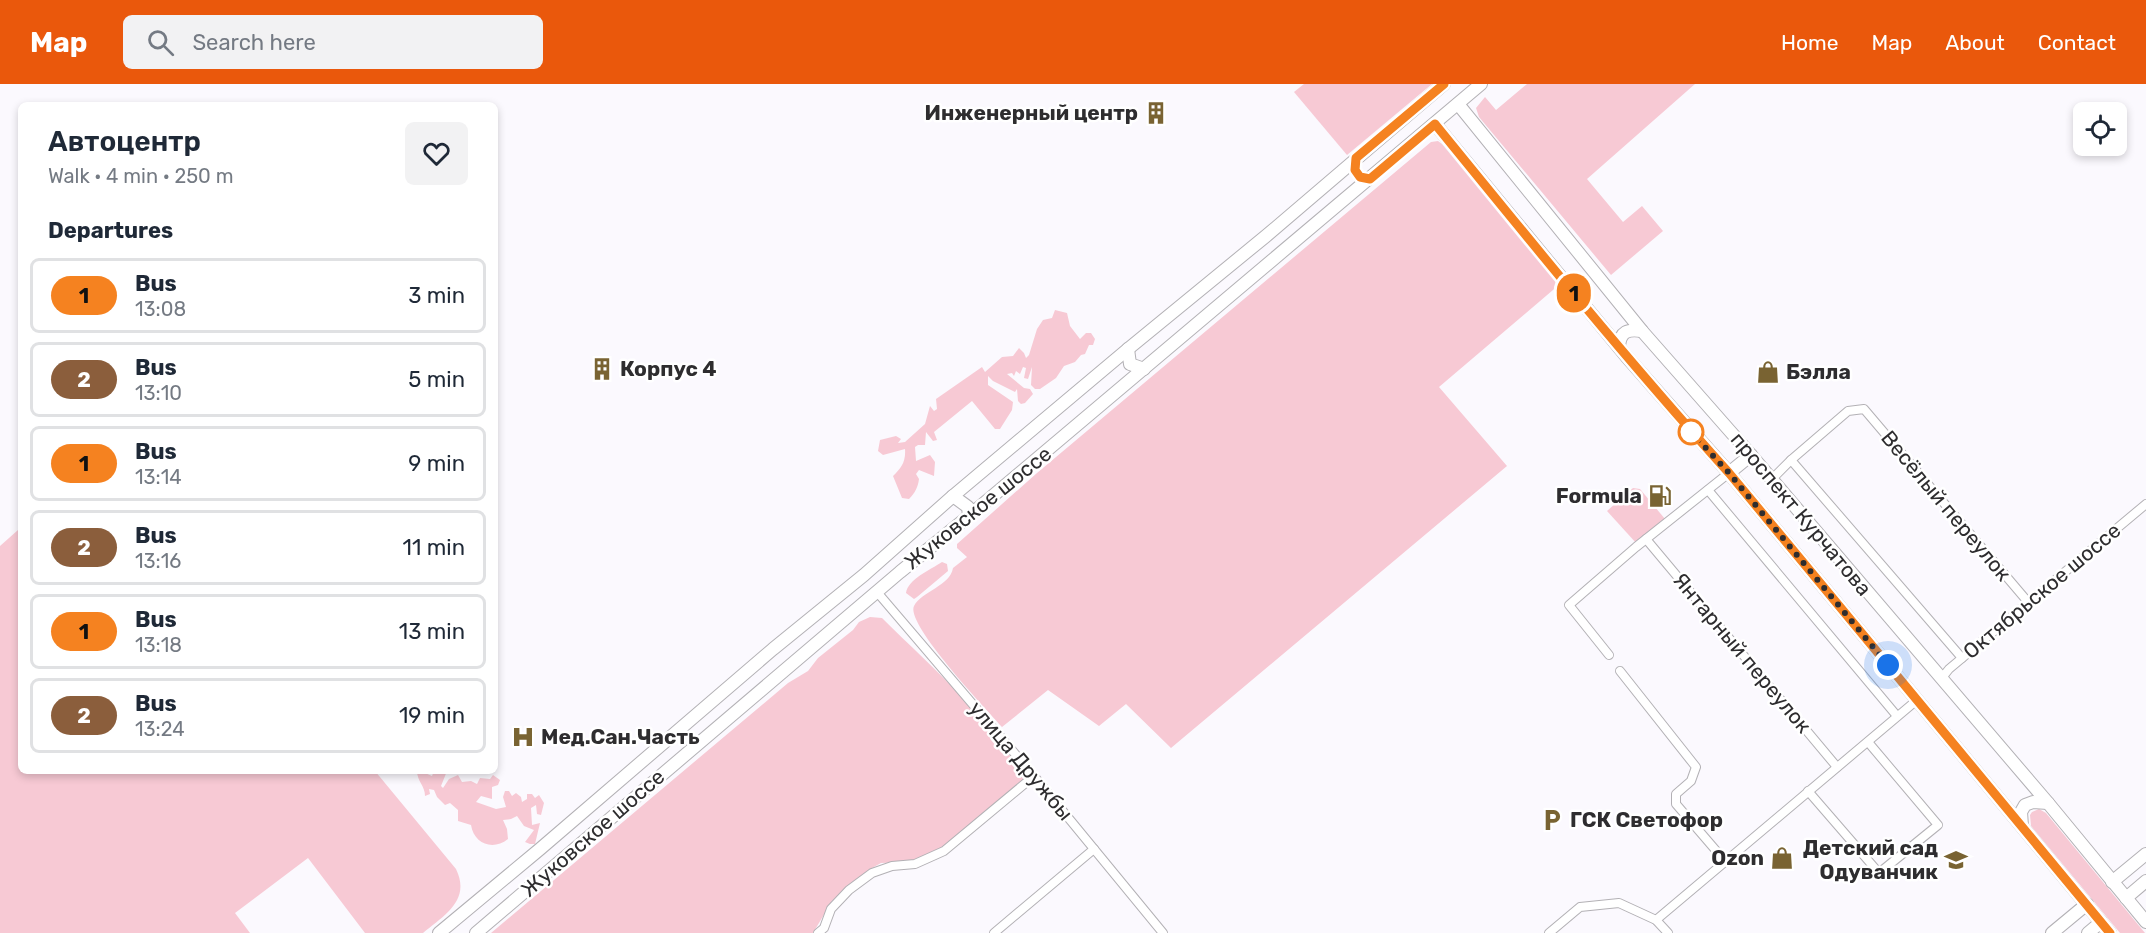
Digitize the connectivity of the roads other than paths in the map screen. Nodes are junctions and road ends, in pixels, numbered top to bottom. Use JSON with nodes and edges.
{"nodes":[{"id":1,"x":1444,"y":84,"type":"edge"},
{"id":2,"x":1482,"y":84,"type":"edge"},
{"id":3,"x":1458,"y":104,"type":"junction"},
{"id":4,"x":1435,"y":124,"type":"junction"},
{"id":5,"x":1356,"y":158,"type":"junction"},
{"id":6,"x":1370,"y":179,"type":"junction"},
{"id":7,"x":1642,"y":331,"type":"junction"},
{"id":8,"x":1618,"y":347,"type":"junction"},
{"id":9,"x":1128,"y":349,"type":"junction"},
{"id":10,"x":1144,"y":369,"type":"junction"},
{"id":11,"x":1751,"y":455,"type":"junction"},
{"id":12,"x":1791,"y":460,"type":"junction"},
{"id":13,"x":1729,"y":473,"type":"junction"},
{"id":14,"x":1772,"y":479,"type":"junction"},
{"id":15,"x":1708,"y":490,"type":"junction"},
{"id":16,"x":953,"y":496,"type":"junction"},
{"id":17,"x":2146,"y":504,"type":"edge"},
{"id":18,"x":969,"y":516,"type":"junction"},
{"id":19,"x":1646,"y":539,"type":"junction"},
{"id":20,"x":877,"y":592,"type":"junction"},
{"id":21,"x":2028,"y":602,"type":"junction"},
{"id":22,"x":773,"y":649,"type":"junction"},
{"id":23,"x":1609,"y":655,"type":"dead end"},
{"id":24,"x":1962,"y":658,"type":"junction"},
{"id":25,"x":788,"y":667,"type":"junction"},
{"id":26,"x":1620,"y":671,"type":"dead end"},
{"id":27,"x":1941,"y":679,"type":"junction"},
{"id":28,"x":1917,"y":700,"type":"junction"},
{"id":29,"x":1897,"y":716,"type":"junction"},
{"id":30,"x":1868,"y":742,"type":"junction"},
{"id":31,"x":1837,"y":767,"type":"junction"},
{"id":32,"x":1035,"y":776,"type":"junction"},
{"id":33,"x":1808,"y":791,"type":"junction"},
{"id":34,"x":2048,"y":803,"type":"junction"},
{"id":35,"x":2022,"y":827,"type":"junction"},
{"id":36,"x":1094,"y":849,"type":"junction"},
{"id":37,"x":2146,"y":854,"type":"edge"},
{"id":38,"x":1725,"y":861,"type":"junction"},
{"id":39,"x":2146,"y":881,"type":"edge"},
{"id":40,"x":2112,"y":882,"type":"junction"},
{"id":41,"x":2126,"y":898,"type":"junction"},
{"id":42,"x":2087,"y":904,"type":"junction"},
{"id":43,"x":1656,"y":920,"type":"junction"},
{"id":44,"x":2101,"y":922,"type":"junction"},
{"id":45,"x":2146,"y":922,"type":"edge"},
{"id":46,"x":823,"y":931,"type":"edge"},
{"id":47,"x":439,"y":933,"type":"edge"},
{"id":48,"x":476,"y":933,"type":"edge"},
{"id":49,"x":994,"y":933,"type":"edge"},
{"id":50,"x":1163,"y":933,"type":"edge"},
{"id":51,"x":1549,"y":933,"type":"edge"},
{"id":52,"x":1668,"y":933,"type":"edge"},
{"id":53,"x":2052,"y":933,"type":"edge"},
{"id":54,"x":2088,"y":933,"type":"edge"},
{"id":55,"x":2110,"y":933,"type":"edge"}],
"edges":[{"from":1,"to":5,"type":"main road","name":"Жуковское шоссе"},
{"from":2,"to":3,"type":"main road","name":"Жуковское шоссе"},
{"from":3,"to":4,"type":"main road","name":"Жуковское шоссе"},
{"from":3,"to":7,"type":"main road","name":"проспект Курчатова"},
{"from":4,"to":6,"type":"main road","name":"Жуковское шоссе"},
{"from":4,"to":8,"type":"main road","name":"проспект Курчатова"},
{"from":5,"to":6,"type":"main road"},
{"from":5,"to":9,"type":"main road","name":"Жуковское шоссе"},
{"from":6,"to":10,"type":"main road","name":"Жуковское шоссе"},
{"from":7,"to":8,"type":"main road"},
{"from":7,"to":11,"type":"main road","name":"проспект Курчатова"},
{"from":8,"to":13,"type":"main road","name":"проспект Курчатова"},
{"from":9,"to":10,"type":"main road"},
{"from":9,"to":16,"type":"main road","name":"Жуковское шоссе"},
{"from":10,"to":18,"type":"main road","name":"Жуковское шоссе"},
{"from":11,"to":13,"type":"main road"},
{"from":11,"to":14,"type":"main road","name":"проспект Курчатова"},
{"from":12,"to":14,"type":"street"},
{"from":12,"to":21,"type":"street","name":"Весёлый переулок"},
{"from":12,"to":24,"type":"street"},
{"from":13,"to":15,"type":"street"},
{"from":13,"to":28,"type":"main road","name":"проспект Курчатова"},
{"from":14,"to":27,"type":"main road","name":"проспект Курчатова"},
{"from":15,"to":19,"type":"street"},
{"from":15,"to":29,"type":"street"},
{"from":16,"to":18,"type":"main road"},
{"from":16,"to":22,"type":"main road","name":"Жуковское шоссе"},
{"from":17,"to":21,"type":"street","name":"Октябрьское шоссе"},
{"from":18,"to":20,"type":"main road","name":"Жуковское шоссе"},
{"from":19,"to":23,"type":"street"},
{"from":19,"to":31,"type":"street","name":"Янтарный переулок"},
{"from":20,"to":25,"type":"main road","name":"Жуковское шоссе"},
{"from":20,"to":32,"type":"street","name":"улица Дружбы"},
{"from":21,"to":24,"type":"street","name":"Октябрьское шоссе"},
{"from":22,"to":25,"type":"main road"},
{"from":22,"to":47,"type":"main road","name":"Жуковское шоссе"},
{"from":24,"to":27,"type":"street","name":"Октябрьское шоссе"},
{"from":25,"to":48,"type":"main road","name":"Жуковское шоссе"},
{"from":26,"to":38,"type":"street"},
{"from":27,"to":34,"type":"main road","name":"проспект Курчатова"},
{"from":28,"to":29,"type":"street"},
{"from":28,"to":35,"type":"main road","name":"проспект Курчатова"},
{"from":29,"to":30,"type":"street"},
{"from":30,"to":31,"type":"street"},
{"from":30,"to":33,"type":"street"},
{"from":31,"to":33,"type":"street"},
{"from":32,"to":36,"type":"street","name":"улица Дружбы"},
{"from":32,"to":46,"type":"street"},
{"from":33,"to":38,"type":"street"},
{"from":34,"to":35,"type":"main road"},
{"from":34,"to":40,"type":"main road","name":"проспект Курчатова"},
{"from":35,"to":42,"type":"main road","name":"проспект Курчатова"},
{"from":36,"to":49,"type":"street"},
{"from":36,"to":50,"type":"street","name":"улица Дружбы"},
{"from":37,"to":40,"type":"main road"},
{"from":38,"to":43,"type":"street"},
{"from":39,"to":41,"type":"main road"},
{"from":40,"to":41,"type":"main road","name":"проспект Курчатова"},
{"from":41,"to":45,"type":"main road","name":"проспект Курчатова"},
{"from":42,"to":44,"type":"main road","name":"проспект Курчатова"},
{"from":42,"to":53,"type":"main road"},
{"from":43,"to":51,"type":"street"},
{"from":43,"to":52,"type":"street"},
{"from":44,"to":54,"type":"main road"},
{"from":44,"to":55,"type":"main road","name":"проспект Курчатова"}]}
